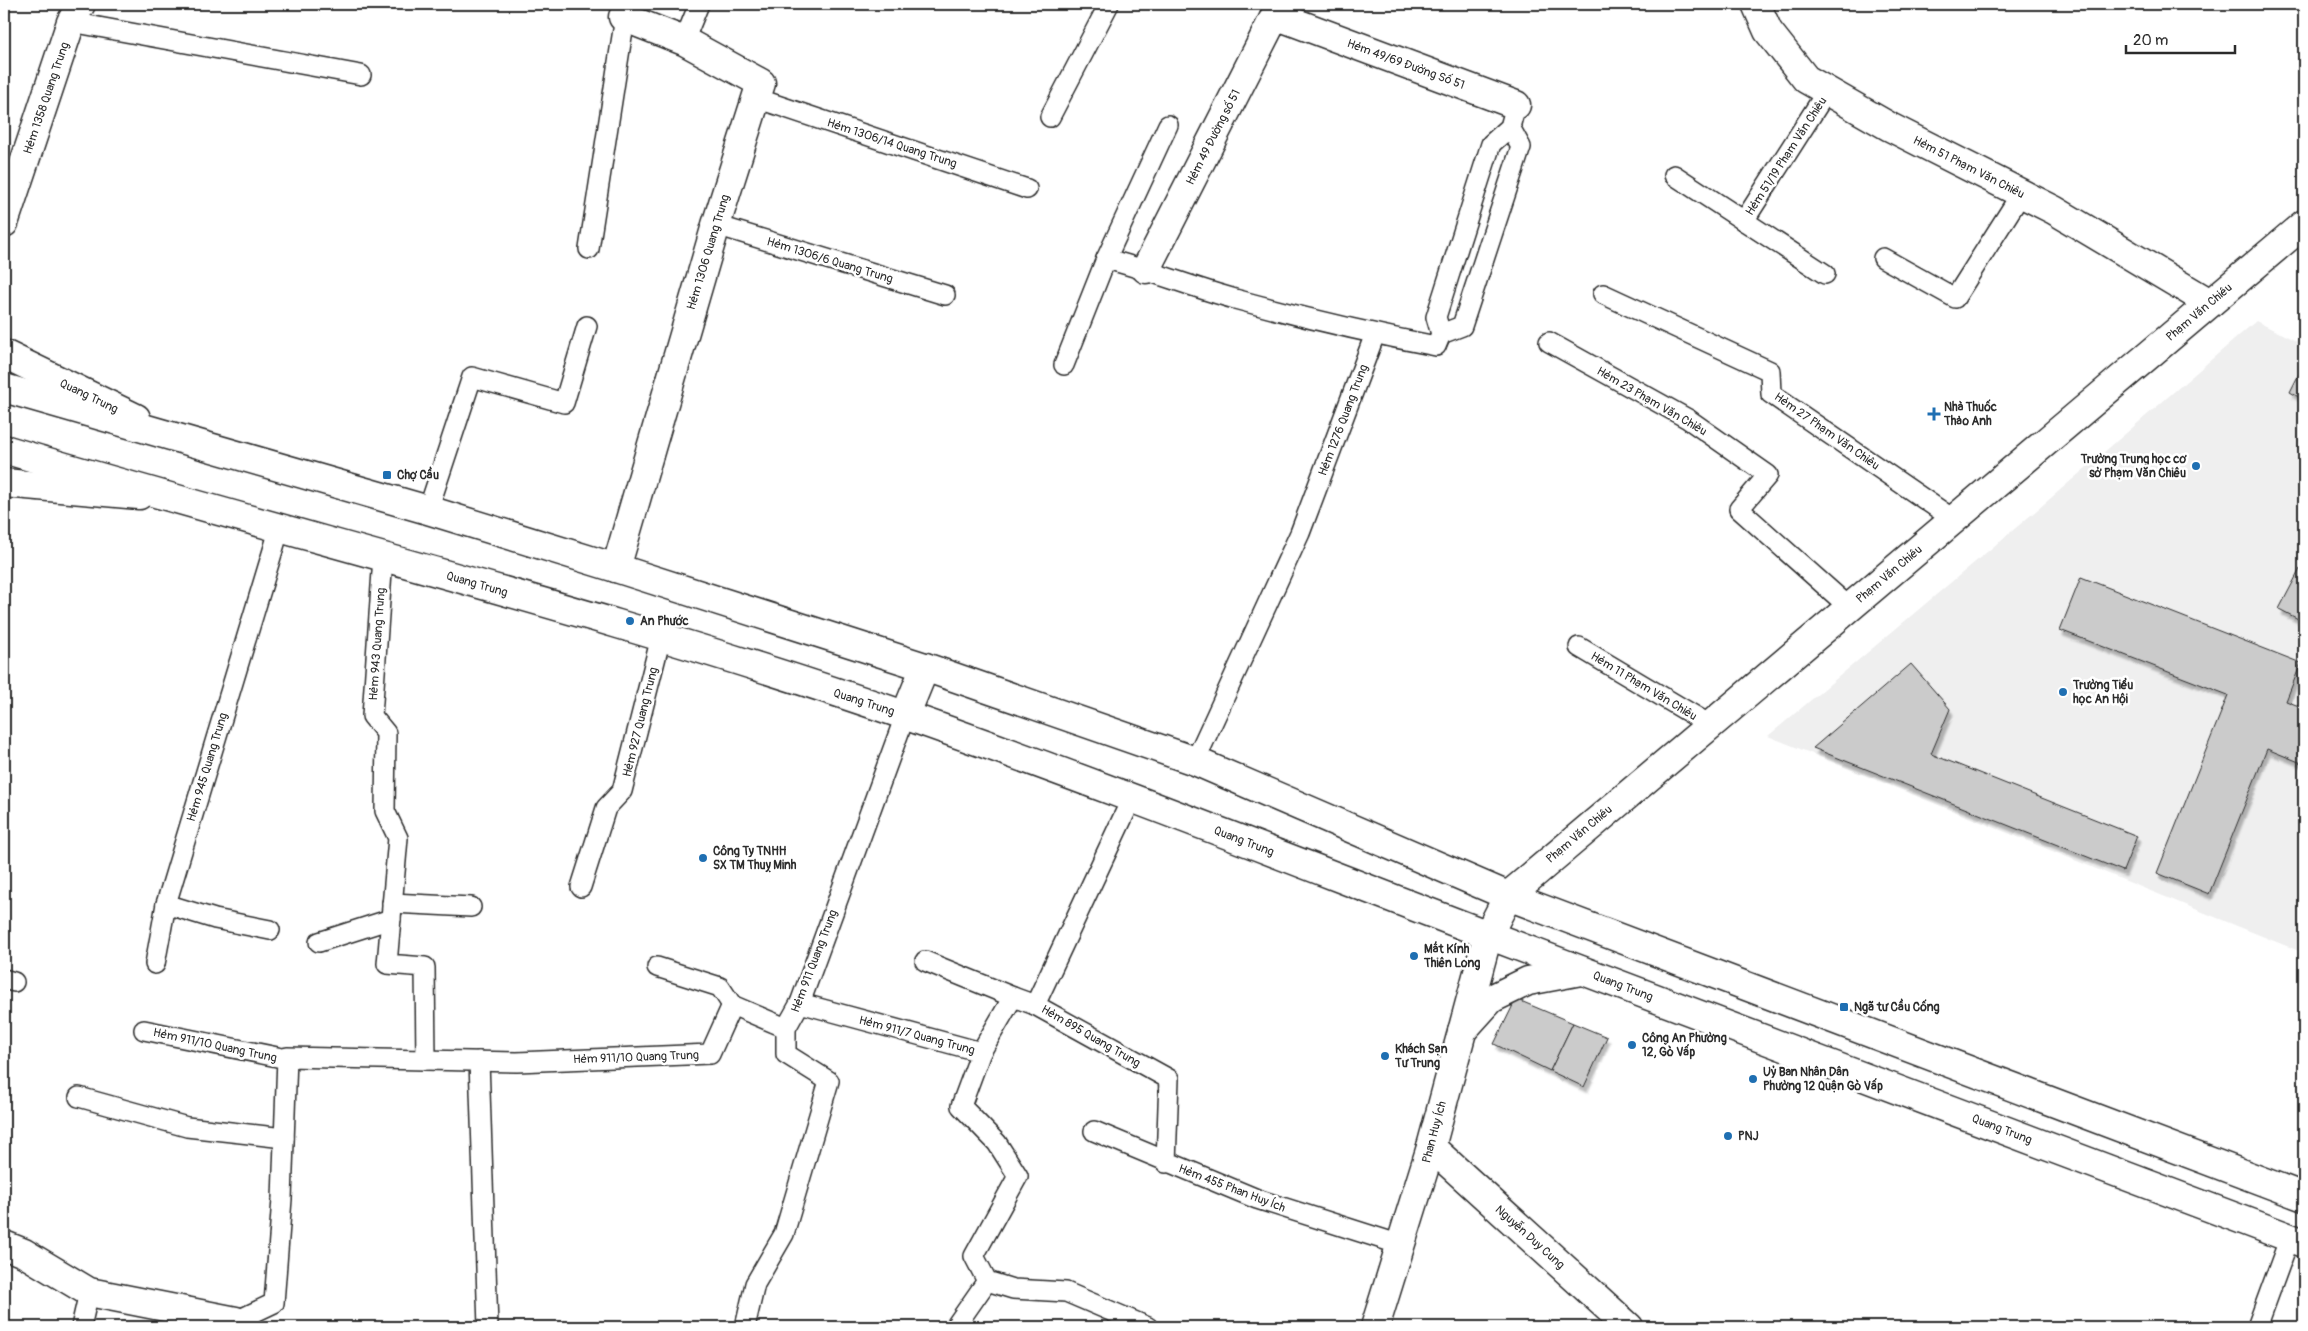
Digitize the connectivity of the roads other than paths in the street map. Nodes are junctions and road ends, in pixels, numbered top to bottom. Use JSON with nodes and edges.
{"nodes":[{"id":1,"x":699,"y":4,"type":"edge"},
{"id":2,"x":1109,"y":4,"type":"edge"},
{"id":3,"x":1756,"y":4,"type":"edge"},
{"id":4,"x":625,"y":10,"type":"edge"},
{"id":5,"x":1278,"y":10,"type":"edge"},
{"id":6,"x":76,"y":13,"type":"edge"},
{"id":7,"x":684,"y":41,"type":"junction"},
{"id":8,"x":361,"y":75,"type":"dead end"},
{"id":9,"x":1827,"y":91,"type":"junction"},
{"id":10,"x":756,"y":98,"type":"junction"},
{"id":11,"x":1513,"y":116,"type":"junction"},
{"id":12,"x":1050,"y":117,"type":"dead end"},
{"id":13,"x":1168,"y":125,"type":"dead end"},
{"id":14,"x":1674,"y":175,"type":"dead end"},
{"id":15,"x":1027,"y":189,"type":"dead end"},
{"id":16,"x":2021,"y":194,"type":"junction"},
{"id":17,"x":1744,"y":221,"type":"junction"},
{"id":18,"x":1467,"y":222,"type":"junction"},
{"id":19,"x":4,"y":223,"type":"edge"},
{"id":20,"x":2304,"y":224,"type":"edge"},
{"id":21,"x":716,"y":225,"type":"junction"},
{"id":22,"x":1493,"y":230,"type":"junction"},
{"id":23,"x":589,"y":250,"type":"dead end"},
{"id":24,"x":1883,"y":258,"type":"dead end"},
{"id":25,"x":1106,"y":259,"type":"junction"},
{"id":26,"x":1146,"y":269,"type":"junction"},
{"id":27,"x":1825,"y":274,"type":"dead end"},
{"id":28,"x":1603,"y":294,"type":"dead end"},
{"id":29,"x":945,"y":295,"type":"dead end"},
{"id":30,"x":2210,"y":303,"type":"junction"},
{"id":31,"x":587,"y":326,"type":"dead end"},
{"id":32,"x":1375,"y":334,"type":"junction"},
{"id":33,"x":1441,"y":334,"type":"junction"},
{"id":34,"x":1549,"y":342,"type":"dead end"},
{"id":35,"x":4,"y":354,"type":"edge"},
{"id":36,"x":1064,"y":365,"type":"dead end"},
{"id":37,"x":4,"y":388,"type":"edge"},
{"id":38,"x":175,"y":437,"type":"junction"},
{"id":39,"x":4,"y":449,"type":"edge"},
{"id":40,"x":4,"y":484,"type":"edge"},
{"id":41,"x":165,"y":497,"type":"junction"},
{"id":42,"x":428,"y":510,"type":"junction"},
{"id":43,"x":1953,"y":519,"type":"junction"},
{"id":44,"x":280,"y":527,"type":"junction"},
{"id":45,"x":383,"y":557,"type":"junction"},
{"id":46,"x":616,"y":568,"type":"junction"},
{"id":47,"x":1849,"y":607,"type":"junction"},
{"id":48,"x":661,"y":637,"type":"junction"},
{"id":49,"x":1579,"y":647,"type":"dead end"},
{"id":50,"x":925,"y":667,"type":"junction"},
{"id":51,"x":905,"y":716,"type":"junction"},
{"id":52,"x":1710,"y":724,"type":"junction"},
{"id":53,"x":1195,"y":760,"type":"junction"},
{"id":54,"x":1132,"y":798,"type":"junction"},
{"id":55,"x":581,"y":888,"type":"dead end"},
{"id":56,"x":1508,"y":896,"type":"junction"},
{"id":57,"x":166,"y":904,"type":"junction"},
{"id":58,"x":471,"y":907,"type":"dead end"},
{"id":59,"x":392,"y":911,"type":"junction"},
{"id":60,"x":270,"y":930,"type":"dead end"},
{"id":61,"x":1488,"y":935,"type":"junction"},
{"id":62,"x":319,"y":942,"type":"dead end"},
{"id":63,"x":925,"y":961,"type":"dead end"},
{"id":64,"x":155,"y":964,"type":"dead end"},
{"id":65,"x":657,"y":967,"type":"dead end"},
{"id":66,"x":1583,"y":971,"type":"junction"},
{"id":67,"x":1013,"y":997,"type":"junction"},
{"id":68,"x":800,"y":1003,"type":"junction"},
{"id":69,"x":732,"y":1005,"type":"junction"},
{"id":70,"x":1035,"y":1005,"type":"junction"},
{"id":71,"x":786,"y":1028,"type":"junction"},
{"id":72,"x":144,"y":1030,"type":"dead end"},
{"id":73,"x":1462,"y":1030,"type":"junction"},
{"id":74,"x":980,"y":1052,"type":"junction"},
{"id":75,"x":287,"y":1059,"type":"junction"},
{"id":76,"x":426,"y":1060,"type":"junction"},
{"id":77,"x":479,"y":1061,"type":"junction"},
{"id":78,"x":79,"y":1097,"type":"dead end"},
{"id":79,"x":1094,"y":1131,"type":"dead end"},
{"id":80,"x":284,"y":1138,"type":"junction"},
{"id":81,"x":1431,"y":1147,"type":"junction"},
{"id":82,"x":1166,"y":1163,"type":"junction"},
{"id":83,"x":2304,"y":1197,"type":"edge"},
{"id":84,"x":2297,"y":1240,"type":"edge"},
{"id":85,"x":4,"y":1245,"type":"edge"},
{"id":86,"x":1401,"y":1245,"type":"junction"},
{"id":87,"x":987,"y":1281,"type":"junction"},
{"id":88,"x":89,"y":1292,"type":"junction"},
{"id":89,"x":1123,"y":1322,"type":"edge"},
{"id":90,"x":236,"y":1324,"type":"edge"},
{"id":91,"x":81,"y":1327,"type":"edge"},
{"id":92,"x":488,"y":1327,"type":"edge"},
{"id":93,"x":745,"y":1327,"type":"edge"},
{"id":94,"x":955,"y":1327,"type":"edge"},
{"id":95,"x":1148,"y":1327,"type":"edge"},
{"id":96,"x":1375,"y":1327,"type":"edge"},
{"id":97,"x":1629,"y":1327,"type":"edge"},
{"id":98,"x":2257,"y":1327,"type":"edge"}],
"edges":[{"from":1,"to":7,"type":"lane"},
{"from":2,"to":12,"type":"lane"},
{"from":3,"to":9,"type":"main road","name":"Hẻm 51 Phạm Văn Chiêu"},
{"from":4,"to":7,"type":"main road","name":"Hẻm 1306 Quang Trung"},
{"from":4,"to":23,"type":"lane","name":"Hẻm 1306 Quang Trung"},
{"from":5,"to":11,"type":"main road","name":"Hẻm 49/69 Đường Số 51"},
{"from":5,"to":26,"type":"main road","name":"Hẻm 49 Đường số 51"},
{"from":6,"to":8,"type":"lane"},
{"from":6,"to":19,"type":"main road","name":"Hẻm 1358 Quang Trung"},
{"from":7,"to":10,"type":"main road","name":"Hẻm 1306 Quang Trung"},
{"from":9,"to":16,"type":"main road","name":"Hẻm 51 Phạm Văn Chiêu"},
{"from":9,"to":17,"type":"lane","name":"Hẻm 51/19 Phạm Văn Chiêu"},
{"from":10,"to":15,"type":"lane","name":"Hẻm 1306/14 Quang Trung"},
{"from":10,"to":21,"type":"main road","name":"Hẻm 1306 Quang Trung"},
{"from":11,"to":18,"type":"lane"},
{"from":11,"to":22,"type":"lane"},
{"from":13,"to":25,"type":"lane"},
{"from":14,"to":17,"type":"lane","name":"Hẻm 51/19 Phạm Văn Chiêu"},
{"from":16,"to":24,"type":"lane"},
{"from":16,"to":30,"type":"main road","name":"Hẻm 51 Phạm Văn Chiêu"},
{"from":17,"to":27,"type":"lane","name":"Hẻm 51/19 Phạm Văn Chiêu"},
{"from":18,"to":22,"type":"lane"},
{"from":18,"to":33,"type":"lane"},
{"from":20,"to":30,"type":"main road","name":"Phạm Văn Chiêu"},
{"from":21,"to":29,"type":"lane","name":"Hẻm 1306/6 Quang Trung"},
{"from":21,"to":46,"type":"main road","name":"Hẻm 1306 Quang Trung"},
{"from":22,"to":33,"type":"lane"},
{"from":25,"to":26,"type":"lane"},
{"from":25,"to":36,"type":"lane"},
{"from":26,"to":32,"type":"lane"},
{"from":28,"to":43,"type":"lane","name":"Hẻm 27 Phạm Văn Chiêu"},
{"from":30,"to":43,"type":"main road","name":"Phạm Văn Chiêu"},
{"from":31,"to":42,"type":"lane"},
{"from":32,"to":33,"type":"lane"},
{"from":32,"to":53,"type":"lane","name":"Hẻm 1276 Quang Trung"},
{"from":34,"to":47,"type":"lane","name":"Hẻm 23 Phạm Văn Chiêu"},
{"from":35,"to":38,"type":"main road","name":"Quang Trung"},
{"from":37,"to":38,"type":"main road","name":"Quang Trung"},
{"from":38,"to":42,"type":"main road","name":"Quang Trung"},
{"from":39,"to":41,"type":"main road","name":"Quang Trung"},
{"from":40,"to":41,"type":"main road","name":"Quang Trung"},
{"from":41,"to":44,"type":"main road","name":"Quang Trung"},
{"from":42,"to":46,"type":"main road","name":"Quang Trung"},
{"from":43,"to":47,"type":"main road","name":"Phạm Văn Chiêu"},
{"from":44,"to":45,"type":"main road","name":"Quang Trung"},
{"from":44,"to":57,"type":"lane","name":"Hẻm 945 Quang Trung"},
{"from":45,"to":48,"type":"main road","name":"Quang Trung"},
{"from":45,"to":59,"type":"lane","name":"Hẻm 943 Quang Trung"},
{"from":46,"to":50,"type":"main road","name":"Quang Trung"},
{"from":47,"to":52,"type":"main road","name":"Phạm Văn Chiêu"},
{"from":48,"to":51,"type":"main road","name":"Quang Trung"},
{"from":48,"to":55,"type":"lane","name":"Hẻm 927 Quang Trung"},
{"from":49,"to":52,"type":"lane","name":"Hẻm 11 Phạm Văn Chiêu"},
{"from":50,"to":51,"type":"main road"},
{"from":50,"to":53,"type":"main road","name":"Quang Trung"},
{"from":51,"to":54,"type":"main road","name":"Quang Trung"},
{"from":51,"to":68,"type":"lane","name":"Hẻm 911 Quang Trung"},
{"from":52,"to":56,"type":"main road","name":"Phạm Văn Chiêu"},
{"from":53,"to":56,"type":"main road","name":"Quang Trung"},
{"from":54,"to":61,"type":"main road","name":"Quang Trung"},
{"from":54,"to":70,"type":"lane","name":"Hẻm 895 Quang Trung"},
{"from":56,"to":61,"type":"main road","name":"Phạm Văn Chiêu"},
{"from":56,"to":83,"type":"main road","name":"Quang Trung"},
{"from":57,"to":60,"type":"lane"},
{"from":57,"to":64,"type":"lane","name":"Hẻm 945 Quang Trung"},
{"from":58,"to":59,"type":"lane"},
{"from":59,"to":62,"type":"lane"},
{"from":59,"to":76,"type":"lane","name":"Hẻm 943 Quang Trung"},
{"from":61,"to":66,"type":"main road","name":"Quang Trung"},
{"from":61,"to":73,"type":"main road","name":"Phan Huy Ích"},
{"from":63,"to":67,"type":"lane"},
{"from":65,"to":69,"type":"lane"},
{"from":66,"to":73,"type":"main road"},
{"from":66,"to":84,"type":"main road","name":"Quang Trung"},
{"from":67,"to":70,"type":"lane"},
{"from":67,"to":74,"type":"lane","name":"Hẻm 911/7 Quang Trung"},
{"from":68,"to":71,"type":"lane","name":"Hẻm 911 Quang Trung"},
{"from":68,"to":74,"type":"lane","name":"Hẻm 911/7 Quang Trung"},
{"from":69,"to":71,"type":"lane"},
{"from":69,"to":77,"type":"lane","name":"Hẻm 911/10 Quang Trung"},
{"from":70,"to":82,"type":"lane","name":"Hẻm 895 Quang Trung"},
{"from":71,"to":93,"type":"lane","name":"Hẻm 911 Quang Trung"},
{"from":72,"to":75,"type":"lane","name":"Hẻm 911/10 Quang Trung"},
{"from":73,"to":81,"type":"main road","name":"Phan Huy Ích"},
{"from":74,"to":87,"type":"lane"},
{"from":75,"to":76,"type":"lane","name":"Hẻm 911/10 Quang Trung"},
{"from":75,"to":80,"type":"lane","name":"Hẻm 911/10 Quang Trung"},
{"from":76,"to":77,"type":"lane","name":"Hẻm 911/10 Quang Trung"},
{"from":77,"to":92,"type":"lane"},
{"from":78,"to":80,"type":"lane"},
{"from":79,"to":82,"type":"lane","name":"Hẻm 455 Phan Huy Ích"},
{"from":80,"to":90,"type":"lane","name":"Hẻm 911/10 Quang Trung"},
{"from":81,"to":86,"type":"main road","name":"Phan Huy Ích"},
{"from":81,"to":97,"type":"main road","name":"Nguyễn Duy Cung"},
{"from":82,"to":86,"type":"lane","name":"Hẻm 455 Phan Huy Ích"},
{"from":84,"to":98,"type":"lane"},
{"from":85,"to":88,"type":"main road"},
{"from":86,"to":96,"type":"main road","name":"Phan Huy Ích"},
{"from":87,"to":89,"type":"lane"},
{"from":87,"to":94,"type":"lane"},
{"from":88,"to":90,"type":"main road"},
{"from":88,"to":91,"type":"lane"},
{"from":89,"to":95,"type":"lane"}]}
